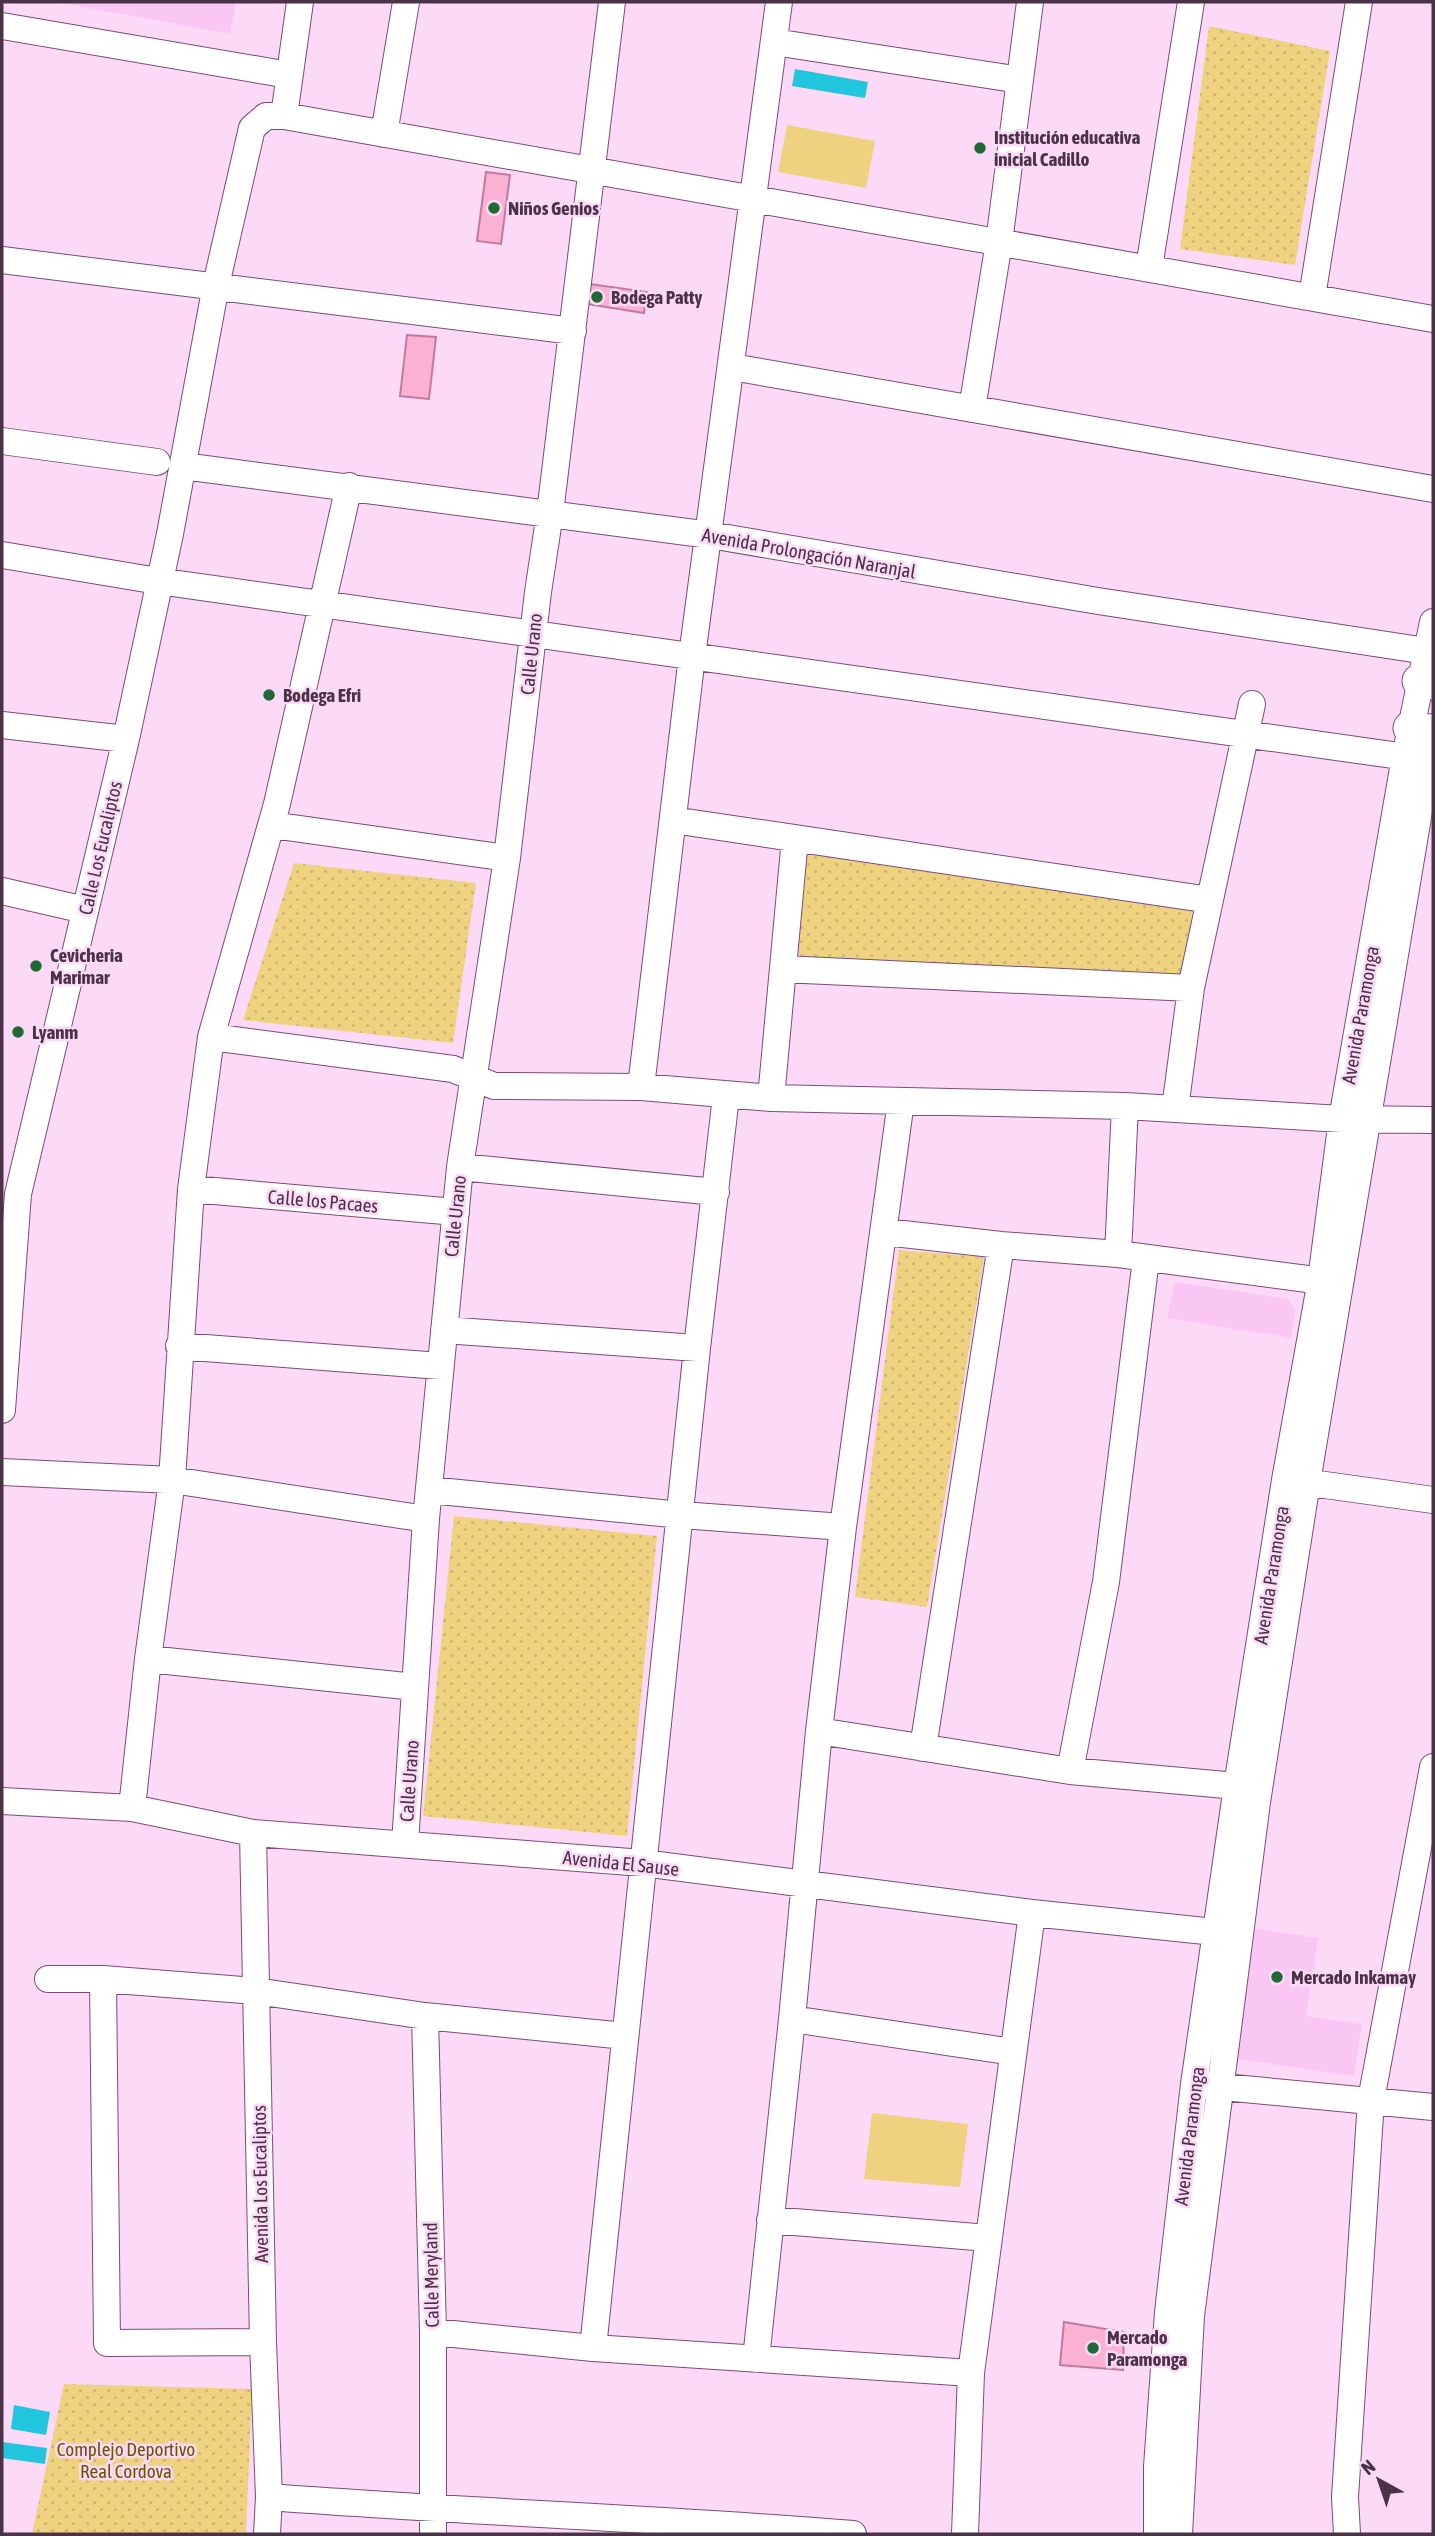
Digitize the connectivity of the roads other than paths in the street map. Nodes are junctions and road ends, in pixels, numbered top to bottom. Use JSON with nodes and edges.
{"nodes":[{"id":1,"x":300,"y":2,"type":"edge"},
{"id":2,"x":406,"y":2,"type":"edge"},
{"id":3,"x":612,"y":2,"type":"edge"},
{"id":4,"x":779,"y":2,"type":"edge"},
{"id":5,"x":1030,"y":2,"type":"edge"},
{"id":6,"x":1191,"y":2,"type":"edge"},
{"id":7,"x":1359,"y":2,"type":"edge"},
{"id":8,"x":2,"y":26,"type":"edge"},
{"id":9,"x":774,"y":42,"type":"junction"},
{"id":10,"x":289,"y":75,"type":"junction"},
{"id":11,"x":1020,"y":80,"type":"junction"},
{"id":12,"x":284,"y":116,"type":"junction"},
{"id":13,"x":384,"y":134,"type":"junction"},
{"id":14,"x":593,"y":171,"type":"junction"},
{"id":15,"x":753,"y":199,"type":"junction"},
{"id":16,"x":999,"y":242,"type":"junction"},
{"id":17,"x":2,"y":260,"type":"edge"},
{"id":18,"x":1149,"y":268,"type":"junction"},
{"id":19,"x":216,"y":285,"type":"junction"},
{"id":20,"x":1312,"y":297,"type":"junction"},
{"id":21,"x":1433,"y":319,"type":"edge"},
{"id":22,"x":573,"y":331,"type":"junction"},
{"id":23,"x":732,"y":367,"type":"junction"},
{"id":24,"x":972,"y":409,"type":"junction"},
{"id":25,"x":2,"y":441,"type":"edge"},
{"id":26,"x":157,"y":463,"type":"dead end"},
{"id":27,"x":183,"y":466,"type":"junction"},
{"id":28,"x":349,"y":486,"type":"junction"},
{"id":29,"x":1433,"y":489,"type":"edge"},
{"id":30,"x":550,"y":513,"type":"junction"},
{"id":31,"x":710,"y":535,"type":"junction"},
{"id":32,"x":2,"y":555,"type":"edge"},
{"id":33,"x":158,"y":581,"type":"junction"},
{"id":34,"x":323,"y":604,"type":"junction"},
{"id":35,"x":1433,"y":622,"type":"edge"},
{"id":36,"x":533,"y":634,"type":"junction"},
{"id":37,"x":692,"y":656,"type":"junction"},
{"id":38,"x":1428,"y":667,"type":"edge"},
{"id":39,"x":1252,"y":704,"type":"dead end"},
{"id":40,"x":2,"y":725,"type":"edge"},
{"id":41,"x":1245,"y":734,"type":"junction"},
{"id":42,"x":126,"y":739,"type":"junction"},
{"id":43,"x":1425,"y":742,"type":"edge"},
{"id":44,"x":673,"y":820,"type":"junction"},
{"id":45,"x":272,"y":825,"type":"junction"},
{"id":46,"x":795,"y":838,"type":"junction"},
{"id":47,"x":507,"y":858,"type":"junction"},
{"id":48,"x":2,"y":891,"type":"edge"},
{"id":49,"x":1210,"y":900,"type":"junction"},
{"id":50,"x":85,"y":910,"type":"junction"},
{"id":51,"x":783,"y":969,"type":"junction"},
{"id":52,"x":1191,"y":988,"type":"junction"},
{"id":53,"x":211,"y":1037,"type":"junction"},
{"id":54,"x":472,"y":1077,"type":"junction"},
{"id":55,"x":641,"y":1087,"type":"junction"},
{"id":56,"x":726,"y":1096,"type":"junction"},
{"id":57,"x":771,"y":1098,"type":"junction"},
{"id":58,"x":901,"y":1101,"type":"junction"},
{"id":59,"x":1125,"y":1106,"type":"junction"},
{"id":60,"x":1175,"y":1109,"type":"junction"},
{"id":61,"x":1355,"y":1119,"type":"junction"},
{"id":62,"x":1433,"y":1120,"type":"edge"},
{"id":63,"x":460,"y":1167,"type":"junction"},
{"id":64,"x":191,"y":1189,"type":"junction"},
{"id":65,"x":10,"y":1192,"type":"edge"},
{"id":66,"x":716,"y":1192,"type":"junction"},
{"id":67,"x":456,"y":1212,"type":"junction"},
{"id":68,"x":885,"y":1232,"type":"junction"},
{"id":69,"x":1001,"y":1245,"type":"junction"},
{"id":70,"x":1118,"y":1254,"type":"junction"},
{"id":71,"x":1146,"y":1259,"type":"junction"},
{"id":72,"x":1331,"y":1282,"type":"junction"},
{"id":73,"x":444,"y":1330,"type":"junction"},
{"id":74,"x":179,"y":1346,"type":"junction"},
{"id":75,"x":697,"y":1348,"type":"junction"},
{"id":76,"x":440,"y":1366,"type":"junction"},
{"id":77,"x":2,"y":1410,"type":"edge"},
{"id":78,"x":2,"y":1472,"type":"edge"},
{"id":79,"x":172,"y":1480,"type":"junction"},
{"id":80,"x":1296,"y":1481,"type":"junction"},
{"id":81,"x":429,"y":1490,"type":"junction"},
{"id":82,"x":1433,"y":1500,"type":"edge"},
{"id":83,"x":681,"y":1515,"type":"junction"},
{"id":84,"x":426,"y":1520,"type":"junction"},
{"id":85,"x":843,"y":1527,"type":"junction"},
{"id":86,"x":148,"y":1659,"type":"junction"},
{"id":87,"x":415,"y":1687,"type":"junction"},
{"id":88,"x":819,"y":1731,"type":"junction"},
{"id":89,"x":923,"y":1748,"type":"junction"},
{"id":90,"x":1433,"y":1767,"type":"edge"},
{"id":91,"x":1070,"y":1772,"type":"junction"},
{"id":92,"x":1237,"y":1786,"type":"junction"},
{"id":93,"x":2,"y":1801,"type":"edge"},
{"id":94,"x":132,"y":1808,"type":"junction"},
{"id":95,"x":1429,"y":1820,"type":"edge"},
{"id":96,"x":253,"y":1833,"type":"junction"},
{"id":97,"x":405,"y":1844,"type":"junction"},
{"id":98,"x":643,"y":1863,"type":"junction"},
{"id":99,"x":804,"y":1886,"type":"junction"},
{"id":100,"x":1032,"y":1913,"type":"junction"},
{"id":101,"x":1228,"y":1933,"type":"junction"},
{"id":102,"x":48,"y":1979,"type":"dead end"},
{"id":103,"x":103,"y":1979,"type":"junction"},
{"id":104,"x":256,"y":1991,"type":"junction"},
{"id":105,"x":425,"y":2016,"type":"junction"},
{"id":106,"x":792,"y":2020,"type":"junction"},
{"id":107,"x":625,"y":2036,"type":"junction"},
{"id":108,"x":1013,"y":2052,"type":"junction"},
{"id":109,"x":1207,"y":2086,"type":"junction"},
{"id":110,"x":1371,"y":2100,"type":"junction"},
{"id":111,"x":1433,"y":2107,"type":"edge"},
{"id":112,"x":770,"y":2220,"type":"junction"},
{"id":113,"x":988,"y":2238,"type":"junction"},
{"id":114,"x":1179,"y":2314,"type":"junction"},
{"id":115,"x":433,"y":2332,"type":"junction"},
{"id":116,"x":263,"y":2342,"type":"junction"},
{"id":117,"x":593,"y":2348,"type":"junction"},
{"id":118,"x":756,"y":2359,"type":"junction"},
{"id":119,"x":971,"y":2373,"type":"junction"},
{"id":120,"x":269,"y":2497,"type":"junction"},
{"id":121,"x":433,"y":2522,"type":"edge"},
{"id":122,"x":608,"y":2526,"type":"edge"},
{"id":123,"x":782,"y":2532,"type":"edge"},
{"id":124,"x":267,"y":2534,"type":"edge"},
{"id":125,"x":853,"y":2534,"type":"edge"},
{"id":126,"x":965,"y":2534,"type":"edge"},
{"id":127,"x":1157,"y":2534,"type":"edge"},
{"id":128,"x":1179,"y":2534,"type":"edge"},
{"id":129,"x":1347,"y":2534,"type":"edge"}],
"edges":[{"from":1,"to":10,"type":"street"},
{"from":2,"to":13,"type":"street"},
{"from":3,"to":14,"type":"street","name":"Calle Urano"},
{"from":4,"to":9,"type":"street"},
{"from":5,"to":11,"type":"street"},
{"from":6,"to":18,"type":"street"},
{"from":7,"to":20,"type":"street"},
{"from":8,"to":10,"type":"street"},
{"from":9,"to":11,"type":"street"},
{"from":9,"to":15,"type":"street"},
{"from":10,"to":12,"type":"street"},
{"from":11,"to":16,"type":"street"},
{"from":12,"to":13,"type":"street"},
{"from":12,"to":19,"type":"street","name":"Calle Los Eucaliptos"},
{"from":13,"to":14,"type":"street"},
{"from":14,"to":15,"type":"street"},
{"from":14,"to":22,"type":"street","name":"Calle Urano"},
{"from":15,"to":16,"type":"street"},
{"from":15,"to":23,"type":"street"},
{"from":16,"to":18,"type":"street"},
{"from":16,"to":24,"type":"street"},
{"from":17,"to":19,"type":"street"},
{"from":18,"to":20,"type":"street"},
{"from":19,"to":22,"type":"street"},
{"from":19,"to":27,"type":"street","name":"Calle Los Eucaliptos"},
{"from":20,"to":21,"type":"street"},
{"from":22,"to":30,"type":"street","name":"Calle Urano"},
{"from":23,"to":24,"type":"street"},
{"from":23,"to":31,"type":"street"},
{"from":24,"to":29,"type":"street"},
{"from":25,"to":26,"type":"street"},
{"from":27,"to":28,"type":"street","name":"Avenida Prolongación Naranjal"},
{"from":27,"to":33,"type":"street","name":"Calle Los Eucaliptos"},
{"from":28,"to":30,"type":"street","name":"Avenida Prolongación Naranjal"},
{"from":28,"to":34,"type":"street"},
{"from":30,"to":31,"type":"street","name":"Avenida Prolongación Naranjal"},
{"from":30,"to":36,"type":"street","name":"Calle Urano"},
{"from":31,"to":37,"type":"street"},
{"from":31,"to":38,"type":"street","name":"Avenida Prolongación Naranjal"},
{"from":32,"to":33,"type":"street"},
{"from":33,"to":34,"type":"street"},
{"from":33,"to":42,"type":"street","name":"Calle Los Eucaliptos"},
{"from":34,"to":36,"type":"street"},
{"from":34,"to":45,"type":"street"},
{"from":35,"to":38,"type":"street","name":"Avenida Paramonga"},
{"from":36,"to":37,"type":"street"},
{"from":36,"to":47,"type":"street","name":"Calle Urano"},
{"from":37,"to":41,"type":"street"},
{"from":37,"to":44,"type":"street"},
{"from":38,"to":43,"type":"street","name":"Avenida Paramonga"},
{"from":39,"to":41,"type":"street"},
{"from":40,"to":42,"type":"street"},
{"from":41,"to":43,"type":"street"},
{"from":41,"to":49,"type":"street"},
{"from":42,"to":50,"type":"street","name":"Calle Los Eucaliptos"},
{"from":43,"to":61,"type":"street","name":"Avenida Paramonga"},
{"from":44,"to":46,"type":"street"},
{"from":44,"to":55,"type":"street"},
{"from":45,"to":47,"type":"street"},
{"from":45,"to":53,"type":"street"},
{"from":46,"to":49,"type":"street"},
{"from":46,"to":51,"type":"street"},
{"from":47,"to":54,"type":"street","name":"Calle Urano"},
{"from":48,"to":50,"type":"street"},
{"from":49,"to":52,"type":"street"},
{"from":50,"to":65,"type":"street","name":"Calle Los Eucaliptos"},
{"from":51,"to":52,"type":"street"},
{"from":51,"to":57,"type":"street"},
{"from":52,"to":60,"type":"street"},
{"from":53,"to":54,"type":"street"},
{"from":53,"to":64,"type":"street"},
{"from":54,"to":55,"type":"street"},
{"from":54,"to":63,"type":"street","name":"Calle Urano"},
{"from":55,"to":56,"type":"street"},
{"from":56,"to":57,"type":"street"},
{"from":56,"to":66,"type":"street"},
{"from":57,"to":58,"type":"street"},
{"from":58,"to":59,"type":"street"},
{"from":58,"to":68,"type":"street"},
{"from":59,"to":60,"type":"street"},
{"from":59,"to":70,"type":"street"},
{"from":60,"to":61,"type":"street"},
{"from":61,"to":62,"type":"street"},
{"from":61,"to":72,"type":"street","name":"Avenida Paramonga"},
{"from":63,"to":66,"type":"street"},
{"from":63,"to":67,"type":"street","name":"Calle Urano"},
{"from":64,"to":67,"type":"street","name":"Calle los Pacaes"},
{"from":64,"to":74,"type":"street"},
{"from":65,"to":77,"type":"street","name":"Calle Los Eucaliptos"},
{"from":66,"to":75,"type":"street"},
{"from":67,"to":73,"type":"street","name":"Calle Urano"},
{"from":68,"to":69,"type":"street"},
{"from":68,"to":85,"type":"street"},
{"from":69,"to":70,"type":"street"},
{"from":69,"to":89,"type":"street"},
{"from":70,"to":71,"type":"street"},
{"from":71,"to":72,"type":"street"},
{"from":71,"to":91,"type":"street"},
{"from":72,"to":80,"type":"street","name":"Avenida Paramonga"},
{"from":73,"to":75,"type":"street"},
{"from":73,"to":76,"type":"street","name":"Calle Urano"},
{"from":74,"to":76,"type":"street"},
{"from":74,"to":79,"type":"street"},
{"from":75,"to":83,"type":"street"},
{"from":76,"to":81,"type":"street","name":"Calle Urano"},
{"from":78,"to":79,"type":"street"},
{"from":79,"to":84,"type":"street"},
{"from":79,"to":86,"type":"street"},
{"from":80,"to":82,"type":"street"},
{"from":80,"to":92,"type":"street","name":"Avenida Paramonga"},
{"from":80,"to":101,"type":"street","name":"Avenida Paramonga"},
{"from":81,"to":83,"type":"street"},
{"from":81,"to":84,"type":"street","name":"Calle Urano"},
{"from":83,"to":85,"type":"street"},
{"from":83,"to":98,"type":"street"},
{"from":84,"to":87,"type":"street","name":"Calle Urano"},
{"from":85,"to":88,"type":"street"},
{"from":86,"to":87,"type":"street"},
{"from":86,"to":94,"type":"street"},
{"from":87,"to":97,"type":"street","name":"Calle Urano"},
{"from":88,"to":89,"type":"street"},
{"from":88,"to":99,"type":"street"},
{"from":89,"to":91,"type":"street"},
{"from":90,"to":95,"type":"street"},
{"from":91,"to":92,"type":"street"},
{"from":92,"to":101,"type":"street","name":"Avenida Paramonga"},
{"from":93,"to":94,"type":"street","name":"Avenida El Sause"},
{"from":94,"to":96,"type":"street","name":"Avenida El Sause"},
{"from":95,"to":110,"type":"street"},
{"from":96,"to":97,"type":"street","name":"Avenida El Sause"},
{"from":96,"to":104,"type":"street","name":"Avenida Los Eucaliptos"},
{"from":97,"to":98,"type":"street","name":"Avenida El Sause"},
{"from":98,"to":99,"type":"street","name":"Avenida El Sause"},
{"from":98,"to":107,"type":"street"},
{"from":99,"to":100,"type":"street","name":"Avenida El Sause"},
{"from":99,"to":106,"type":"street"},
{"from":100,"to":101,"type":"street","name":"Avenida El Sause"},
{"from":100,"to":108,"type":"street"},
{"from":101,"to":109,"type":"street","name":"Avenida Paramonga"},
{"from":102,"to":103,"type":"street"},
{"from":103,"to":104,"type":"street"},
{"from":103,"to":116,"type":"street"},
{"from":104,"to":105,"type":"street"},
{"from":104,"to":116,"type":"street","name":"Avenida Los Eucaliptos"},
{"from":105,"to":107,"type":"street"},
{"from":105,"to":115,"type":"street","name":"Calle Meryland"},
{"from":106,"to":108,"type":"street"},
{"from":106,"to":112,"type":"street"},
{"from":107,"to":117,"type":"street"},
{"from":108,"to":113,"type":"street"},
{"from":109,"to":110,"type":"street"},
{"from":109,"to":114,"type":"street","name":"Avenida Paramonga"},
{"from":110,"to":111,"type":"street"},
{"from":110,"to":129,"type":"street"},
{"from":112,"to":113,"type":"street"},
{"from":112,"to":118,"type":"street"},
{"from":113,"to":119,"type":"street"},
{"from":114,"to":127,"type":"street","name":"Avenida Paramonga"},
{"from":114,"to":128,"type":"street","name":"Avenida Paramonga"},
{"from":115,"to":117,"type":"street"},
{"from":115,"to":121,"type":"street","name":"Calle Meryland"},
{"from":116,"to":120,"type":"street","name":"Avenida Los Eucaliptos"},
{"from":117,"to":118,"type":"street"},
{"from":118,"to":119,"type":"street"},
{"from":119,"to":126,"type":"street"},
{"from":120,"to":121,"type":"street"},
{"from":120,"to":124,"type":"street","name":"Avenida Los Eucaliptos"},
{"from":121,"to":122,"type":"street"},
{"from":122,"to":123,"type":"street"},
{"from":123,"to":125,"type":"street"}]}
